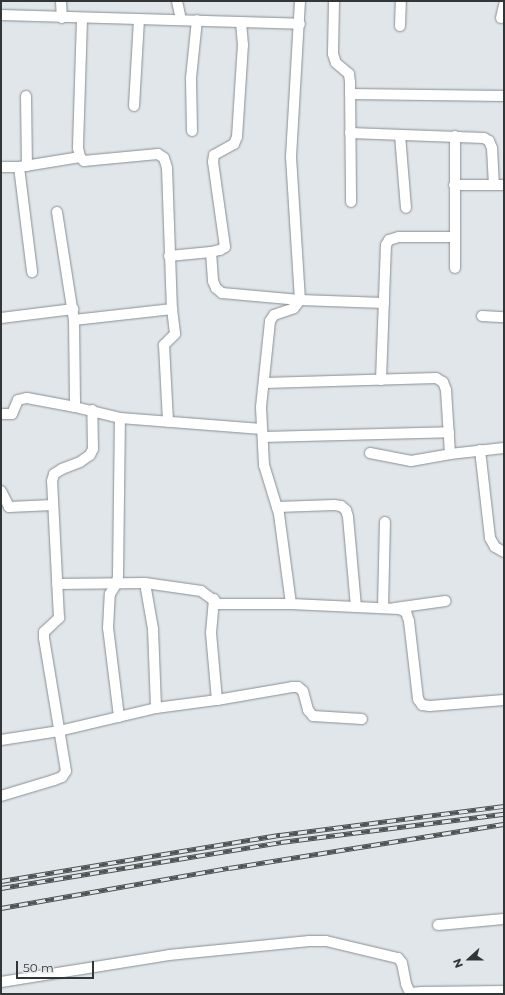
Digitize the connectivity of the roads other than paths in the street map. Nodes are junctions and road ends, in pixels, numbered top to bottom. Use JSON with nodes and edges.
{"nodes":[{"id":1,"x":61,"y":1,"type":"edge"},
{"id":2,"x":177,"y":1,"type":"edge"},
{"id":3,"x":300,"y":1,"type":"edge"},
{"id":4,"x":334,"y":1,"type":"edge"},
{"id":5,"x":401,"y":1,"type":"edge"},
{"id":6,"x":504,"y":4,"type":"edge"},
{"id":7,"x":1,"y":15,"type":"edge"},
{"id":8,"x":62,"y":18,"type":"junction"},
{"id":9,"x":501,"y":18,"type":"dead end"},
{"id":10,"x":82,"y":19,"type":"junction"},
{"id":11,"x":139,"y":19,"type":"junction"},
{"id":12,"x":181,"y":20,"type":"junction"},
{"id":13,"x":197,"y":20,"type":"junction"},
{"id":14,"x":241,"y":22,"type":"junction"},
{"id":15,"x":300,"y":24,"type":"junction"},
{"id":16,"x":400,"y":26,"type":"dead end"},
{"id":17,"x":350,"y":94,"type":"junction"},
{"id":18,"x":26,"y":96,"type":"dead end"},
{"id":19,"x":504,"y":96,"type":"edge"},
{"id":20,"x":134,"y":106,"type":"dead end"},
{"id":21,"x":192,"y":131,"type":"dead end"},
{"id":22,"x":350,"y":133,"type":"junction"},
{"id":23,"x":400,"y":134,"type":"junction"},
{"id":24,"x":455,"y":136,"type":"junction"},
{"id":25,"x":80,"y":157,"type":"junction"},
{"id":26,"x":23,"y":166,"type":"junction"},
{"id":27,"x":1,"y":167,"type":"edge"},
{"id":28,"x":454,"y":185,"type":"junction"},
{"id":29,"x":499,"y":185,"type":"edge"},
{"id":30,"x":351,"y":202,"type":"dead end"},
{"id":31,"x":406,"y":208,"type":"dead end"},
{"id":32,"x":57,"y":212,"type":"dead end"},
{"id":33,"x":454,"y":237,"type":"junction"},
{"id":34,"x":212,"y":252,"type":"junction"},
{"id":35,"x":169,"y":256,"type":"junction"},
{"id":36,"x":455,"y":268,"type":"dead end"},
{"id":37,"x":32,"y":272,"type":"dead end"},
{"id":38,"x":300,"y":300,"type":"junction"},
{"id":39,"x":384,"y":303,"type":"junction"},
{"id":40,"x":172,"y":309,"type":"junction"},
{"id":41,"x":73,"y":310,"type":"junction"},
{"id":42,"x":482,"y":316,"type":"dead end"},
{"id":43,"x":504,"y":316,"type":"edge"},
{"id":44,"x":1,"y":318,"type":"edge"},
{"id":45,"x":74,"y":320,"type":"junction"},
{"id":46,"x":382,"y":380,"type":"junction"},
{"id":47,"x":264,"y":383,"type":"junction"},
{"id":48,"x":75,"y":406,"type":"junction"},
{"id":49,"x":92,"y":410,"type":"junction"},
{"id":50,"x":1,"y":414,"type":"edge"},
{"id":51,"x":120,"y":418,"type":"junction"},
{"id":52,"x":168,"y":422,"type":"junction"},
{"id":53,"x":449,"y":432,"type":"junction"},
{"id":54,"x":262,"y":433,"type":"junction"},
{"id":55,"x":504,"y":448,"type":"edge"},
{"id":56,"x":480,"y":450,"type":"junction"},
{"id":57,"x":370,"y":453,"type":"dead end"},
{"id":58,"x":450,"y":454,"type":"junction"},
{"id":59,"x":1,"y":491,"type":"edge"},
{"id":60,"x":53,"y":505,"type":"junction"},
{"id":61,"x":278,"y":507,"type":"junction"},
{"id":62,"x":385,"y":522,"type":"dead end"},
{"id":63,"x":504,"y":552,"type":"edge"},
{"id":64,"x":145,"y":583,"type":"junction"},
{"id":65,"x":57,"y":584,"type":"junction"},
{"id":66,"x":117,"y":584,"type":"junction"},
{"id":67,"x":214,"y":600,"type":"junction"},
{"id":68,"x":446,"y":601,"type":"dead end"},
{"id":69,"x":291,"y":604,"type":"junction"},
{"id":70,"x":356,"y":607,"type":"junction"},
{"id":71,"x":387,"y":608,"type":"junction"},
{"id":72,"x":217,"y":700,"type":"junction"},
{"id":73,"x":504,"y":700,"type":"edge"},
{"id":74,"x":156,"y":708,"type":"junction"},
{"id":75,"x":119,"y":717,"type":"junction"},
{"id":76,"x":362,"y":719,"type":"dead end"},
{"id":77,"x":59,"y":731,"type":"junction"},
{"id":78,"x":1,"y":740,"type":"edge"},
{"id":79,"x":1,"y":796,"type":"edge"},
{"id":80,"x":504,"y":920,"type":"edge"},
{"id":81,"x":438,"y":925,"type":"dead end"},
{"id":82,"x":1,"y":982,"type":"edge"},
{"id":83,"x":504,"y":991,"type":"edge"},
{"id":84,"x":424,"y":993,"type":"edge"}],
"edges":[{"from":1,"to":8,"type":"street"},
{"from":2,"to":12,"type":"street"},
{"from":3,"to":15,"type":"street"},
{"from":4,"to":17,"type":"street"},
{"from":5,"to":16,"type":"street"},
{"from":6,"to":9,"type":"street"},
{"from":7,"to":8,"type":"street"},
{"from":8,"to":10,"type":"street"},
{"from":10,"to":11,"type":"street"},
{"from":10,"to":25,"type":"street"},
{"from":11,"to":12,"type":"street"},
{"from":11,"to":20,"type":"street"},
{"from":12,"to":13,"type":"street"},
{"from":13,"to":14,"type":"street"},
{"from":13,"to":21,"type":"street"},
{"from":14,"to":15,"type":"street"},
{"from":14,"to":34,"type":"street"},
{"from":15,"to":38,"type":"street"},
{"from":17,"to":19,"type":"street"},
{"from":17,"to":22,"type":"street"},
{"from":18,"to":26,"type":"street"},
{"from":22,"to":23,"type":"street"},
{"from":22,"to":30,"type":"street"},
{"from":23,"to":24,"type":"street"},
{"from":23,"to":31,"type":"street"},
{"from":24,"to":28,"type":"street"},
{"from":24,"to":29,"type":"street"},
{"from":25,"to":26,"type":"street"},
{"from":25,"to":35,"type":"street"},
{"from":26,"to":27,"type":"street"},
{"from":26,"to":37,"type":"street"},
{"from":28,"to":29,"type":"street"},
{"from":28,"to":33,"type":"street"},
{"from":32,"to":41,"type":"street"},
{"from":33,"to":36,"type":"street"},
{"from":33,"to":39,"type":"street"},
{"from":34,"to":35,"type":"street"},
{"from":34,"to":38,"type":"street"},
{"from":35,"to":40,"type":"street"},
{"from":38,"to":39,"type":"street"},
{"from":38,"to":47,"type":"street"},
{"from":39,"to":46,"type":"street"},
{"from":40,"to":45,"type":"street"},
{"from":40,"to":52,"type":"street"},
{"from":41,"to":44,"type":"street"},
{"from":41,"to":45,"type":"street"},
{"from":42,"to":43,"type":"street"},
{"from":45,"to":48,"type":"street"},
{"from":46,"to":47,"type":"street"},
{"from":46,"to":53,"type":"street"},
{"from":47,"to":54,"type":"street"},
{"from":48,"to":49,"type":"street"},
{"from":48,"to":50,"type":"street"},
{"from":49,"to":51,"type":"street"},
{"from":49,"to":60,"type":"street"},
{"from":51,"to":52,"type":"street"},
{"from":51,"to":66,"type":"street"},
{"from":52,"to":54,"type":"street"},
{"from":53,"to":54,"type":"street"},
{"from":53,"to":58,"type":"street"},
{"from":54,"to":61,"type":"street"},
{"from":55,"to":56,"type":"street"},
{"from":56,"to":58,"type":"street"},
{"from":56,"to":63,"type":"street"},
{"from":57,"to":58,"type":"street"},
{"from":59,"to":60,"type":"street"},
{"from":60,"to":65,"type":"street"},
{"from":61,"to":69,"type":"street"},
{"from":61,"to":70,"type":"street"},
{"from":62,"to":71,"type":"street"},
{"from":64,"to":66,"type":"street"},
{"from":64,"to":67,"type":"street"},
{"from":64,"to":74,"type":"street"},
{"from":65,"to":66,"type":"street"},
{"from":65,"to":77,"type":"street"},
{"from":66,"to":75,"type":"street"},
{"from":67,"to":69,"type":"street"},
{"from":67,"to":72,"type":"street"},
{"from":68,"to":71,"type":"street"},
{"from":69,"to":70,"type":"street"},
{"from":70,"to":71,"type":"street"},
{"from":71,"to":73,"type":"street"},
{"from":72,"to":74,"type":"street"},
{"from":72,"to":76,"type":"street"},
{"from":74,"to":75,"type":"street"},
{"from":75,"to":77,"type":"street"},
{"from":77,"to":78,"type":"street"},
{"from":77,"to":79,"type":"street"},
{"from":80,"to":81,"type":"street"},
{"from":82,"to":84,"type":"street"},
{"from":83,"to":84,"type":"street"}]}
